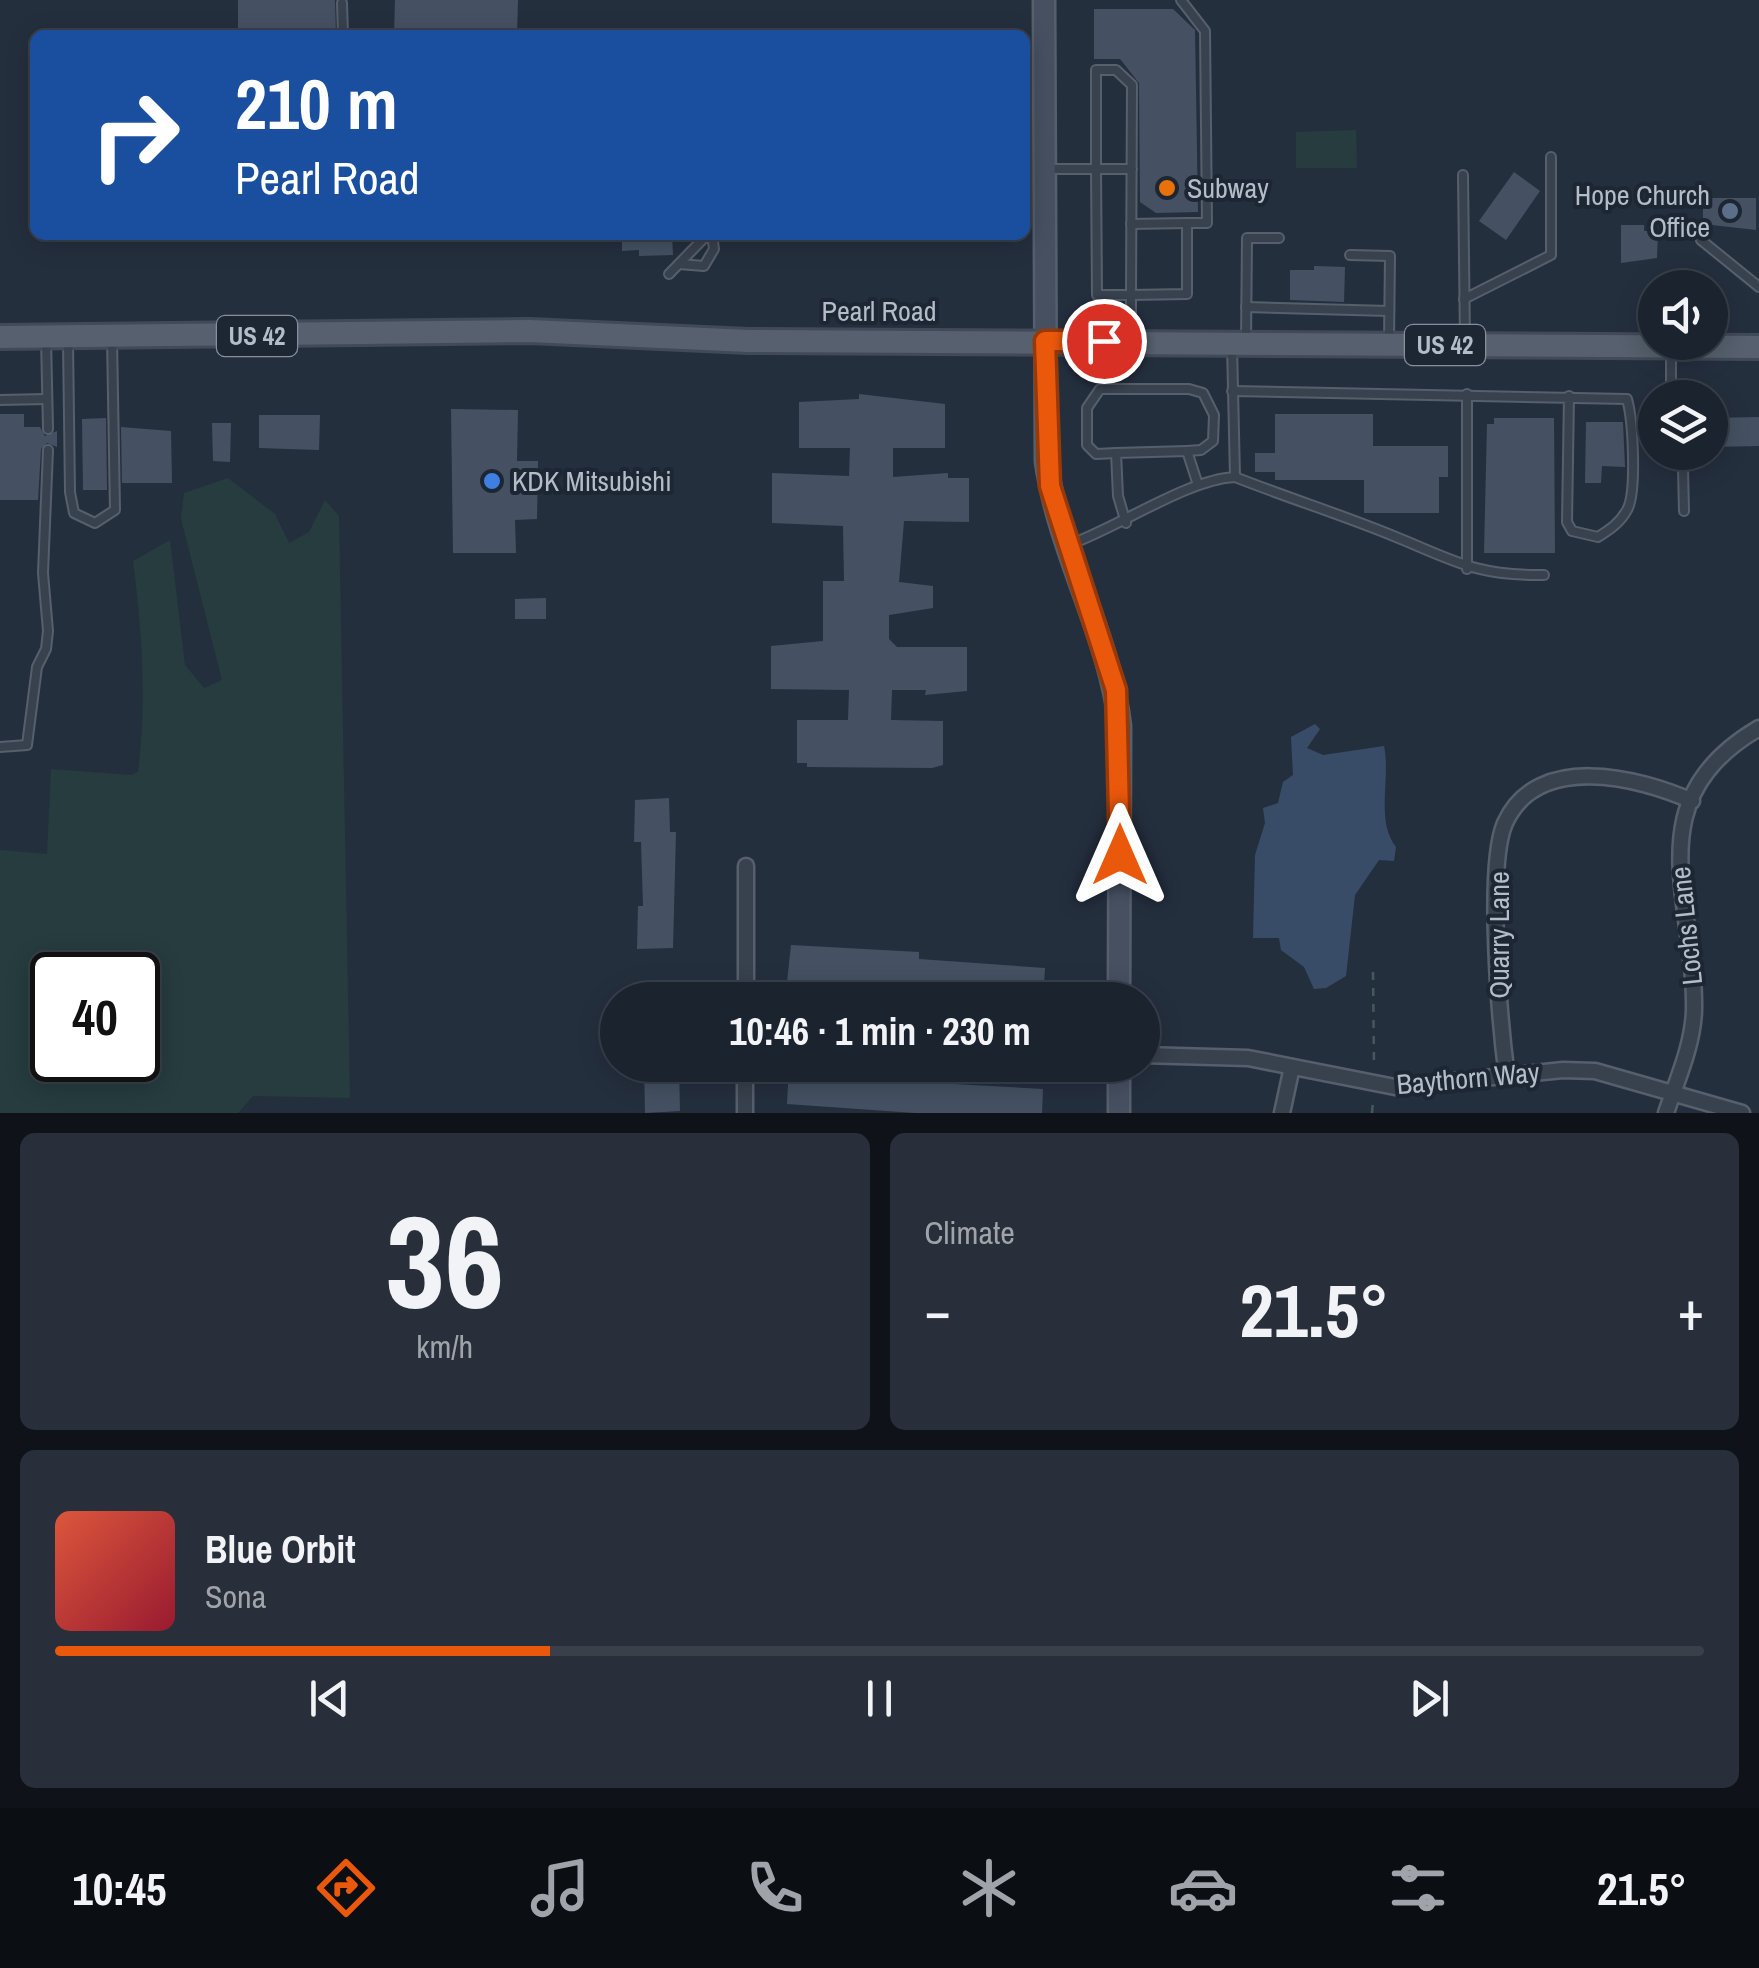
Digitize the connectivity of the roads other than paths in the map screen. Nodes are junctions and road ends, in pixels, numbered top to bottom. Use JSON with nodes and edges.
{"nodes":[{"id":1,"x":1044,"y":0,"type":"edge"},
{"id":2,"x":1182,"y":0,"type":"edge"},
{"id":3,"x":342,"y":3,"type":"dead end"},
{"id":4,"x":343,"y":30,"type":"edge"},
{"id":5,"x":1551,"y":157,"type":"dead end"},
{"id":6,"x":1046,"y":169,"type":"junction"},
{"id":7,"x":1096,"y":169,"type":"junction"},
{"id":8,"x":1132,"y":169,"type":"junction"},
{"id":9,"x":1463,"y":175,"type":"dead end"},
{"id":10,"x":1131,"y":224,"type":"junction"},
{"id":11,"x":1187,"y":224,"type":"junction"},
{"id":12,"x":1279,"y":238,"type":"dead end"},
{"id":13,"x":704,"y":240,"type":"edge"},
{"id":14,"x":709,"y":240,"type":"edge"},
{"id":15,"x":1701,"y":240,"type":"dead end"},
{"id":16,"x":1350,"y":255,"type":"dead end"},
{"id":17,"x":680,"y":264,"type":"junction"},
{"id":18,"x":669,"y":274,"type":"dead end"},
{"id":19,"x":1759,"y":287,"type":"edge"},
{"id":20,"x":1131,"y":295,"type":"junction"},
{"id":21,"x":1464,"y":299,"type":"junction"},
{"id":22,"x":1246,"y":307,"type":"junction"},
{"id":23,"x":1390,"y":310,"type":"junction"},
{"id":24,"x":0,"y":337,"type":"edge"},
{"id":25,"x":57,"y":337,"type":"junction"},
{"id":26,"x":112,"y":338,"type":"junction"},
{"id":27,"x":1045,"y":341,"type":"junction"},
{"id":28,"x":1131,"y":341,"type":"junction"},
{"id":29,"x":1239,"y":343,"type":"junction"},
{"id":30,"x":1390,"y":344,"type":"junction"},
{"id":31,"x":1465,"y":345,"type":"junction"},
{"id":32,"x":1638,"y":347,"type":"edge"},
{"id":33,"x":1728,"y":347,"type":"edge"},
{"id":34,"x":1759,"y":347,"type":"edge"},
{"id":35,"x":1232,"y":391,"type":"junction"},
{"id":36,"x":1467,"y":394,"type":"junction"},
{"id":37,"x":1569,"y":396,"type":"junction"},
{"id":38,"x":47,"y":398,"type":"junction"},
{"id":39,"x":0,"y":400,"type":"edge"},
{"id":40,"x":48,"y":429,"type":"dead end"},
{"id":41,"x":48,"y":450,"type":"dead end"},
{"id":42,"x":1188,"y":451,"type":"junction"},
{"id":43,"x":1116,"y":453,"type":"junction"},
{"id":44,"x":1683,"y":470,"type":"edge"},
{"id":45,"x":1235,"y":477,"type":"junction"},
{"id":46,"x":1198,"y":485,"type":"junction"},
{"id":47,"x":1684,"y":510,"type":"dead end"},
{"id":48,"x":1126,"y":523,"type":"junction"},
{"id":49,"x":1067,"y":546,"type":"junction"},
{"id":50,"x":1468,"y":569,"type":"junction"},
{"id":51,"x":1544,"y":575,"type":"dead end"},
{"id":52,"x":1759,"y":728,"type":"edge"},
{"id":53,"x":0,"y":747,"type":"edge"},
{"id":54,"x":1692,"y":802,"type":"junction"},
{"id":55,"x":746,"y":866,"type":"dead end"},
{"id":56,"x":746,"y":982,"type":"edge"},
{"id":57,"x":1119,"y":982,"type":"edge"},
{"id":58,"x":1160,"y":1055,"type":"edge"},
{"id":59,"x":1292,"y":1067,"type":"junction"},
{"id":60,"x":1507,"y":1077,"type":"junction"},
{"id":61,"x":745,"y":1082,"type":"edge"},
{"id":62,"x":1119,"y":1082,"type":"edge"},
{"id":63,"x":1673,"y":1091,"type":"junction"},
{"id":64,"x":745,"y":1113,"type":"edge"},
{"id":65,"x":1119,"y":1113,"type":"edge"},
{"id":66,"x":1282,"y":1113,"type":"edge"},
{"id":67,"x":1666,"y":1113,"type":"edge"},
{"id":68,"x":1742,"y":1113,"type":"edge"}],
"edges":[{"from":1,"to":6,"type":"street"},
{"from":2,"to":11,"type":"lane"},
{"from":3,"to":4,"type":"lane"},
{"from":5,"to":21,"type":"lane"},
{"from":6,"to":7,"type":"lane"},
{"from":6,"to":27,"type":"street"},
{"from":7,"to":8,"type":"lane"},
{"from":7,"to":8,"type":"lane"},
{"from":7,"to":20,"type":"lane"},
{"from":8,"to":10,"type":"lane"},
{"from":9,"to":21,"type":"lane"},
{"from":10,"to":11,"type":"lane"},
{"from":10,"to":20,"type":"lane"},
{"from":11,"to":20,"type":"lane"},
{"from":12,"to":22,"type":"lane"},
{"from":13,"to":17,"type":"lane"},
{"from":14,"to":17,"type":"lane"},
{"from":15,"to":19,"type":"lane"},
{"from":16,"to":23,"type":"lane"},
{"from":17,"to":18,"type":"lane"},
{"from":20,"to":28,"type":"lane"},
{"from":21,"to":31,"type":"lane"},
{"from":22,"to":23,"type":"lane"},
{"from":22,"to":29,"type":"lane"},
{"from":23,"to":30,"type":"lane"},
{"from":24,"to":25,"type":"main road","name":"Pearl Road","number":"US 42"},
{"from":25,"to":26,"type":"main road","name":"Pearl Road","number":"US 42"},
{"from":25,"to":26,"type":"lane"},
{"from":25,"to":38,"type":"lane"},
{"from":26,"to":27,"type":"main road","name":"Pearl Road","number":"US 42"},
{"from":27,"to":28,"type":"main road","name":"Pearl Road","number":"US 42"},
{"from":27,"to":49,"type":"street"},
{"from":28,"to":29,"type":"main road","name":"Pearl Road","number":"US 42"},
{"from":29,"to":30,"type":"main road","name":"Pearl Road","number":"US 42"},
{"from":29,"to":35,"type":"lane"},
{"from":30,"to":31,"type":"main road","name":"Pearl Road","number":"US 42"},
{"from":31,"to":32,"type":"main road","name":"Pearl Road","number":"US 42"},
{"from":33,"to":34,"type":"main road","name":"Pearl Road","number":"US 42"},
{"from":35,"to":36,"type":"lane"},
{"from":35,"to":45,"type":"lane"},
{"from":36,"to":37,"type":"lane"},
{"from":36,"to":50,"type":"lane"},
{"from":37,"to":37,"type":"lane"},
{"from":38,"to":39,"type":"lane"},
{"from":38,"to":40,"type":"lane"},
{"from":41,"to":53,"type":"lane"},
{"from":42,"to":43,"type":"lane"},
{"from":42,"to":43,"type":"lane"},
{"from":42,"to":46,"type":"lane"},
{"from":43,"to":48,"type":"lane"},
{"from":44,"to":47,"type":"lane"},
{"from":45,"to":46,"type":"lane"},
{"from":45,"to":50,"type":"lane"},
{"from":46,"to":48,"type":"lane"},
{"from":48,"to":49,"type":"lane"},
{"from":49,"to":57,"type":"street"},
{"from":50,"to":51,"type":"lane"},
{"from":52,"to":54,"type":"street","name":"Lochs Lane"},
{"from":54,"to":60,"type":"street","name":"Quarry Lane"},
{"from":54,"to":63,"type":"street","name":"Lochs Lane"},
{"from":55,"to":56,"type":"street"},
{"from":58,"to":59,"type":"street","name":"Baythorn Way"},
{"from":59,"to":60,"type":"street","name":"Baythorn Way"},
{"from":59,"to":66,"type":"street"},
{"from":60,"to":63,"type":"street","name":"Baythorn Way"},
{"from":61,"to":64,"type":"street"},
{"from":62,"to":65,"type":"street"},
{"from":63,"to":67,"type":"street","name":"Lochs Lane"},
{"from":63,"to":68,"type":"street","name":"Baythorn Way"}]}
